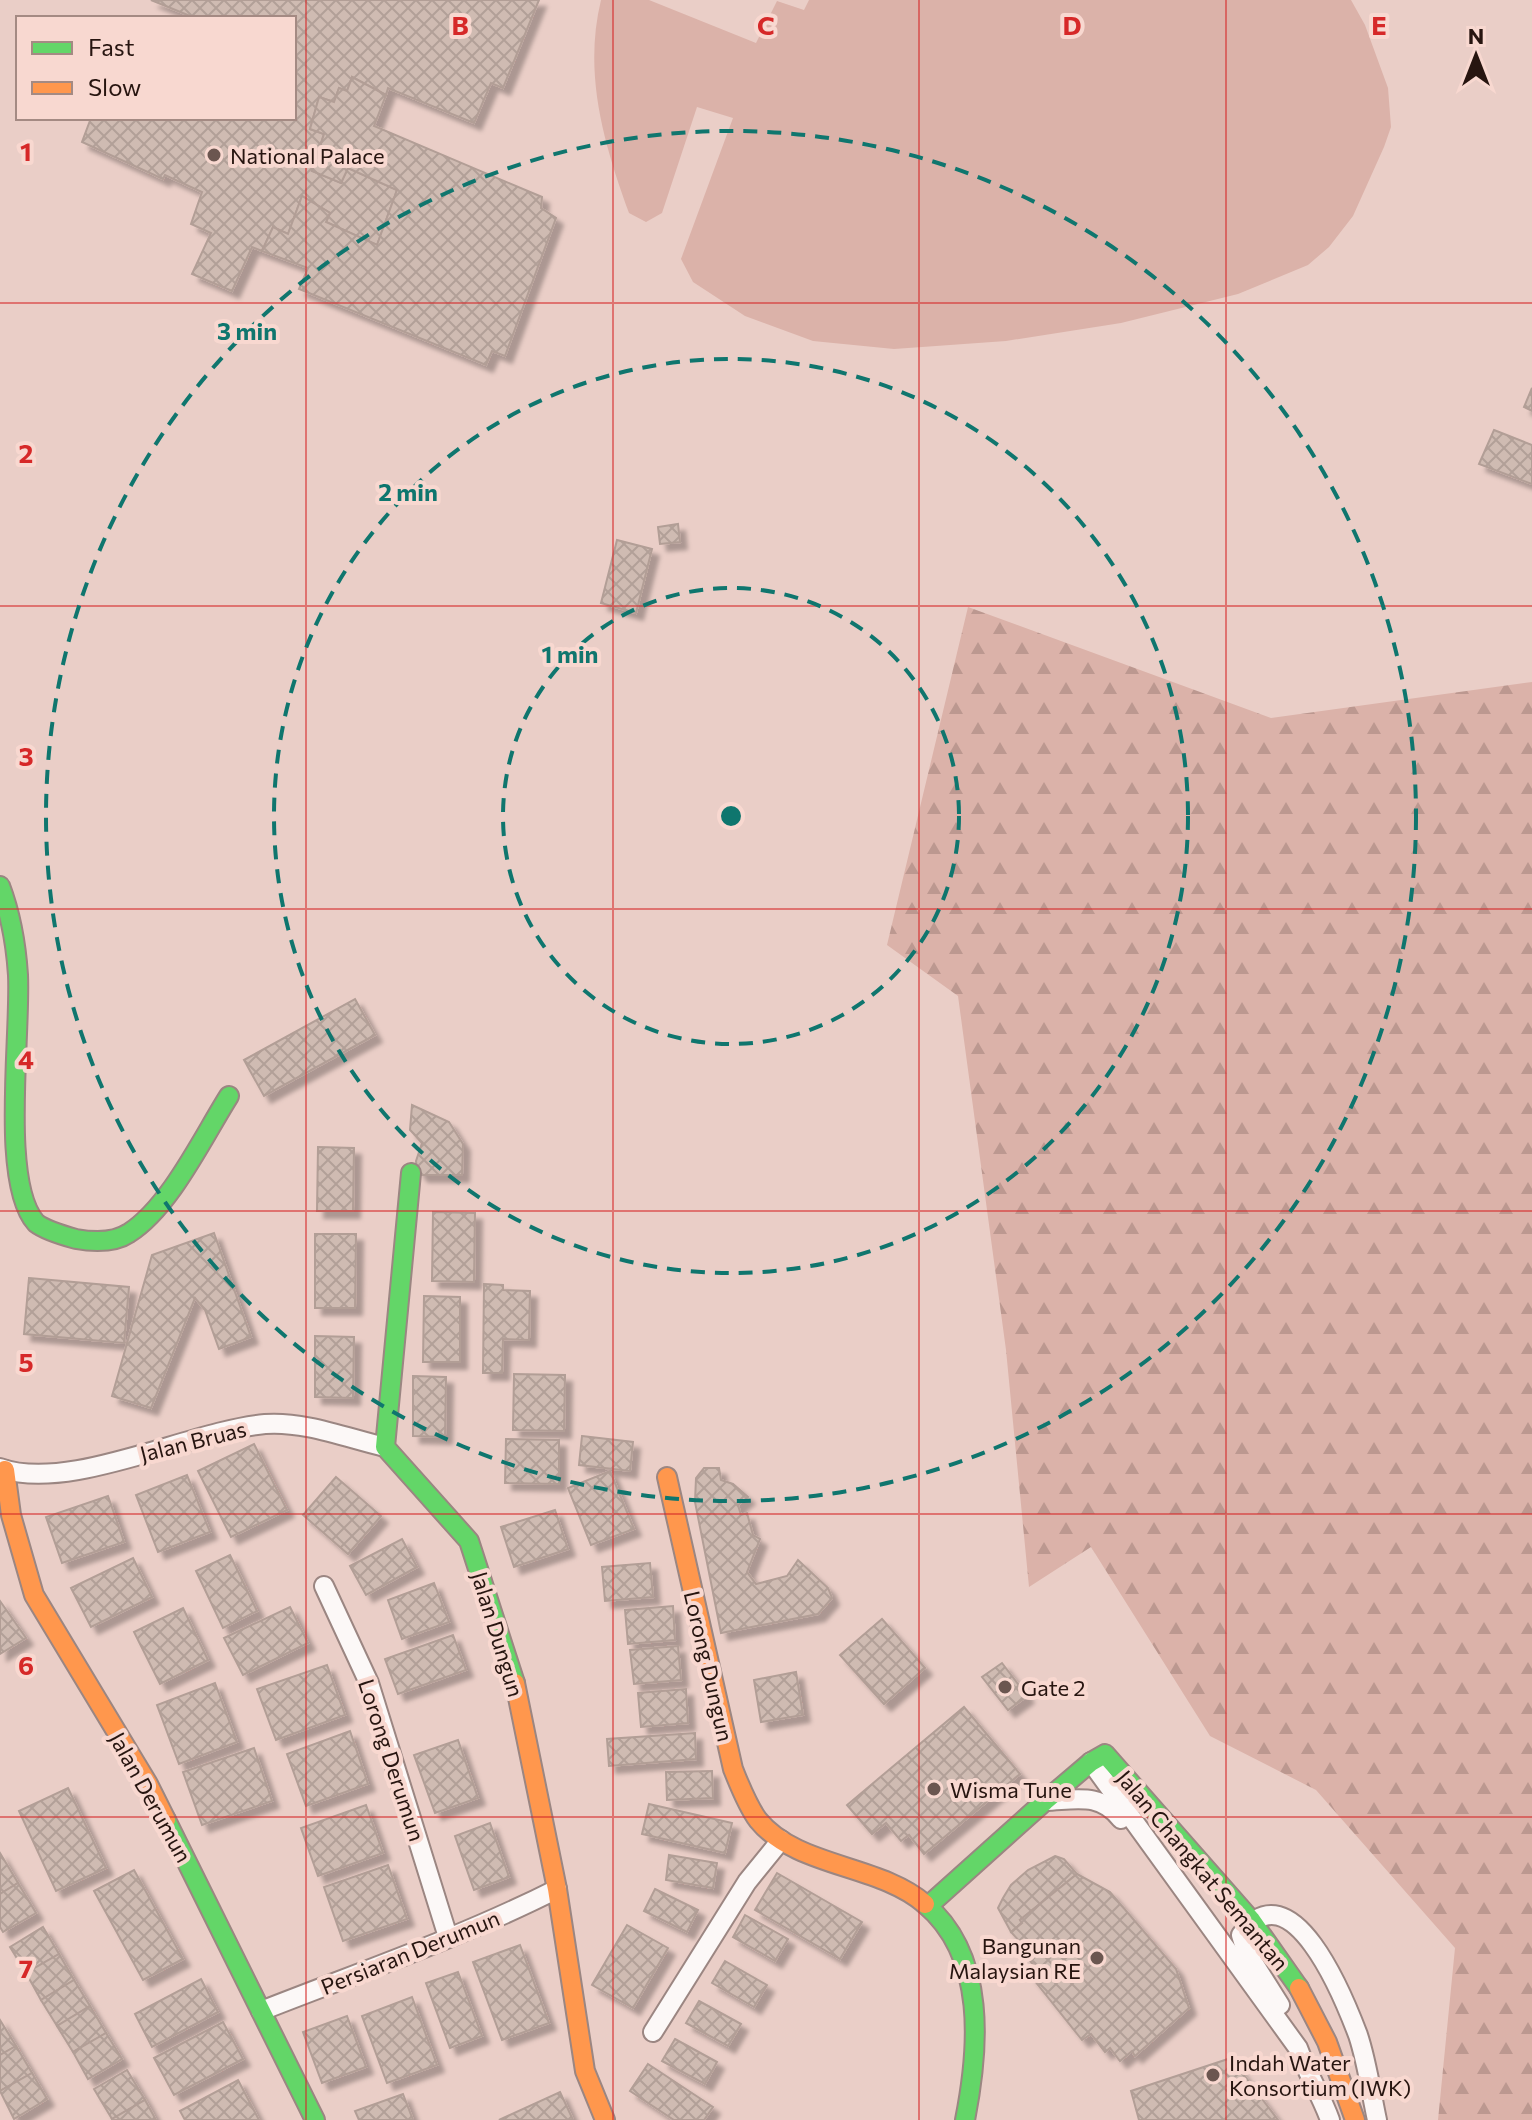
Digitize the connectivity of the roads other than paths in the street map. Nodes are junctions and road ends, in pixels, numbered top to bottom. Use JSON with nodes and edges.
{"nodes":[{"id":1,"x":0,"y":886,"type":"edge"},
{"id":2,"x":229,"y":1096,"type":"dead end"},
{"id":3,"x":411,"y":1173,"type":"dead end"},
{"id":4,"x":385,"y":1447,"type":"junction"},
{"id":5,"x":2,"y":1469,"type":"edge"},
{"id":6,"x":667,"y":1477,"type":"dead end"},
{"id":7,"x":324,"y":1586,"type":"dead end"},
{"id":8,"x":1098,"y":1758,"type":"junction"},
{"id":9,"x":1045,"y":1801,"type":"junction"},
{"id":10,"x":781,"y":1840,"type":"junction"},
{"id":11,"x":1171,"y":1874,"type":"junction"},
{"id":12,"x":557,"y":1889,"type":"junction"},
{"id":13,"x":928,"y":1906,"type":"junction"},
{"id":14,"x":1251,"y":1920,"type":"junction"},
{"id":15,"x":448,"y":1937,"type":"junction"},
{"id":16,"x":261,"y":2011,"type":"junction"},
{"id":17,"x":653,"y":2032,"type":"dead end"},
{"id":18,"x":1298,"y":2048,"type":"junction"},
{"id":19,"x":315,"y":2120,"type":"edge"},
{"id":20,"x":605,"y":2120,"type":"edge"},
{"id":21,"x":965,"y":2120,"type":"edge"},
{"id":22,"x":1330,"y":2120,"type":"edge"},
{"id":23,"x":1355,"y":2120,"type":"edge"},
{"id":24,"x":1377,"y":2120,"type":"edge"}],
"edges":[{"from":1,"to":2,"type":"street"},
{"from":3,"to":4,"type":"street"},
{"from":4,"to":5,"type":"street","name":"Jalan Bruas"},
{"from":4,"to":12,"type":"street","name":"Jalan Dungun"},
{"from":5,"to":16,"type":"street","name":"Jalan Derumun"},
{"from":6,"to":10,"type":"street","name":"Lorong Dungun"},
{"from":7,"to":15,"type":"street","name":"Lorong Derumun"},
{"from":8,"to":9,"type":"street"},
{"from":8,"to":11,"type":"street","name":"Jalan Changkat Semantan"},
{"from":8,"to":14,"type":"street","name":"Jalan Changkat Semantan"},
{"from":9,"to":11,"type":"street","name":"Jalan Changkat Semantan"},
{"from":9,"to":13,"type":"street"},
{"from":10,"to":13,"type":"street","name":"Lorong Dungun"},
{"from":10,"to":17,"type":"street"},
{"from":11,"to":18,"type":"street","name":"Jalan Changkat Semantan"},
{"from":12,"to":15,"type":"street","name":"Persiaran Derumun"},
{"from":12,"to":20,"type":"street","name":"Jalan Dungun"},
{"from":13,"to":21,"type":"street","name":"Lorong Dungun"},
{"from":14,"to":18,"type":"street"},
{"from":14,"to":23,"type":"street","name":"Jalan Changkat Semantan"},
{"from":14,"to":24,"type":"street"},
{"from":15,"to":16,"type":"street","name":"Persiaran Derumun"},
{"from":16,"to":19,"type":"street","name":"Jalan Derumun"},
{"from":18,"to":22,"type":"street","name":"Jalan Changkat Semantan"}]}
